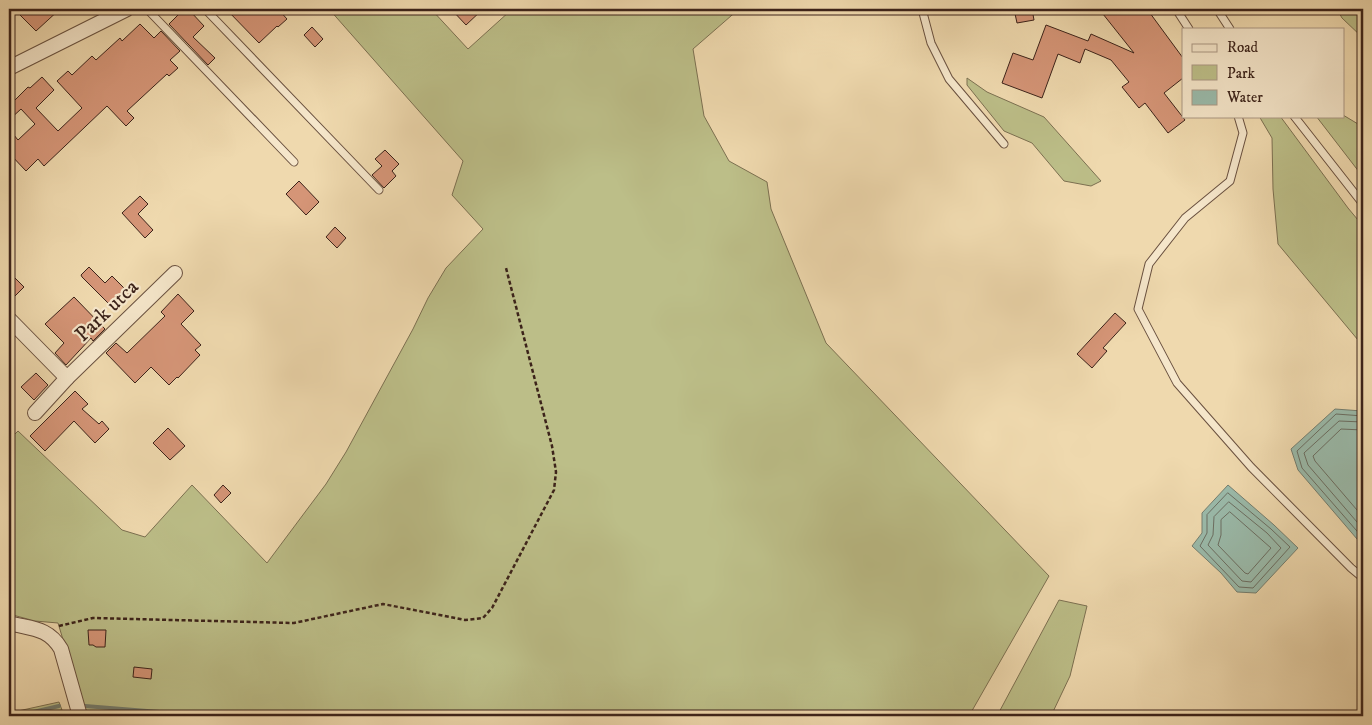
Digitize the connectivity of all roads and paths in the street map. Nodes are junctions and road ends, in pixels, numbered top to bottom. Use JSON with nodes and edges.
{"nodes":[{"id":1,"x":127,"y":9,"type":"edge"},
{"id":2,"x":147,"y":9,"type":"edge"},
{"id":3,"x":205,"y":9,"type":"edge"},
{"id":4,"x":922,"y":9,"type":"edge"},
{"id":5,"x":1176,"y":9,"type":"edge"},
{"id":6,"x":1217,"y":9,"type":"edge"},
{"id":7,"x":1187,"y":28,"type":"edge"},
{"id":8,"x":1229,"y":28,"type":"edge"},
{"id":9,"x":9,"y":68,"type":"edge"},
{"id":10,"x":1239,"y":118,"type":"edge"},
{"id":11,"x":1296,"y":118,"type":"edge"},
{"id":12,"x":1004,"y":144,"type":"dead end"},
{"id":13,"x":294,"y":162,"type":"dead end"},
{"id":14,"x":379,"y":190,"type":"dead end"},
{"id":15,"x":1363,"y":204,"type":"edge"},
{"id":16,"x":506,"y":268,"type":"dead end"},
{"id":17,"x":176,"y":273,"type":"dead end"},
{"id":18,"x":9,"y":319,"type":"edge"},
{"id":19,"x":66,"y":378,"type":"junction"},
{"id":20,"x":35,"y":412,"type":"dead end"},
{"id":21,"x":1363,"y":578,"type":"edge"},
{"id":22,"x":9,"y":623,"type":"edge"},
{"id":23,"x":40,"y":630,"type":"junction"},
{"id":24,"x":80,"y":716,"type":"edge"}],
"edges":[{"from":1,"to":9,"type":"street"},
{"from":2,"to":13,"type":"lane"},
{"from":3,"to":14,"type":"lane"},
{"from":4,"to":12,"type":"lane"},
{"from":5,"to":7,"type":"lane"},
{"from":6,"to":8,"type":"lane"},
{"from":10,"to":21,"type":"lane"},
{"from":11,"to":15,"type":"lane"},
{"from":16,"to":23,"type":"path"},
{"from":17,"to":19,"type":"street","name":"Park utca"},
{"from":18,"to":19,"type":"street"},
{"from":19,"to":20,"type":"street","name":"Park utca"},
{"from":22,"to":23,"type":"street"},
{"from":23,"to":24,"type":"street"}]}
